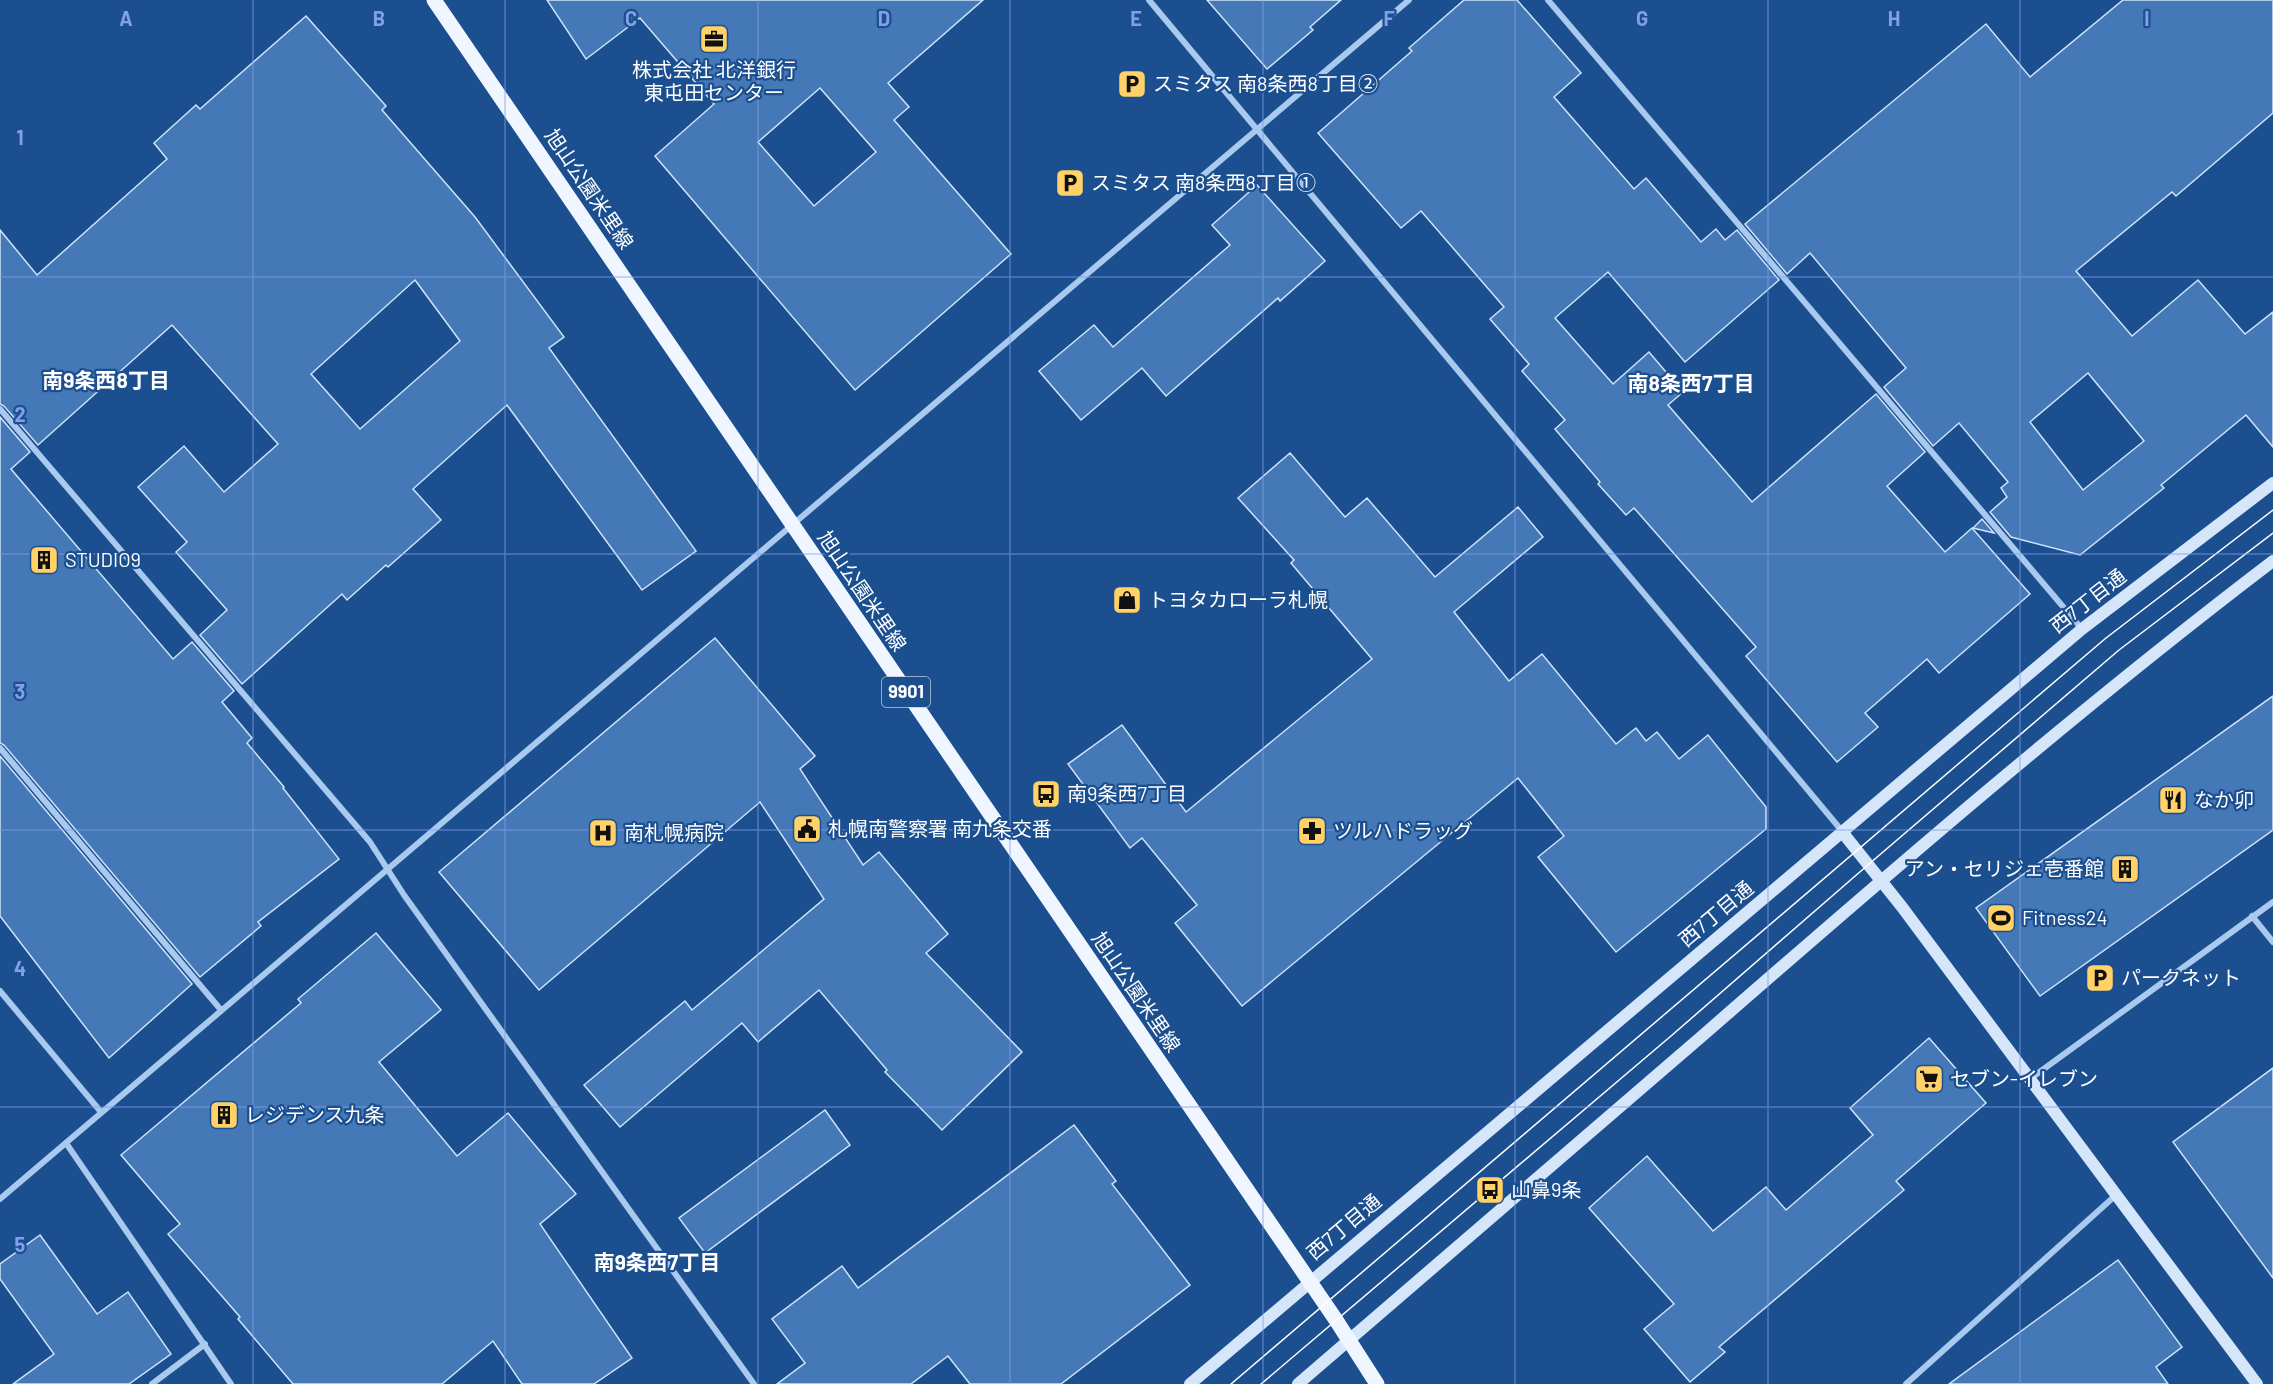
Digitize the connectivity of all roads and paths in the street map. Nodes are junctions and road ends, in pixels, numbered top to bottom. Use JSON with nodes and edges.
{"nodes":[{"id":1,"x":434,"y":0,"type":"edge"},
{"id":2,"x":1149,"y":0,"type":"edge"},
{"id":3,"x":1409,"y":0,"type":"edge"},
{"id":4,"x":1548,"y":0,"type":"edge"},
{"id":5,"x":1258,"y":129,"type":"junction"},
{"id":6,"x":0,"y":409,"type":"edge"},
{"id":7,"x":2273,"y":483,"type":"edge"},
{"id":8,"x":792,"y":526,"type":"junction"},
{"id":9,"x":2273,"y":561,"type":"edge"},
{"id":10,"x":2082,"y":629,"type":"junction"},
{"id":11,"x":0,"y":748,"type":"edge"},
{"id":12,"x":1843,"y":833,"type":"junction"},
{"id":13,"x":387,"y":869,"type":"junction"},
{"id":14,"x":1881,"y":880,"type":"junction"},
{"id":15,"x":2273,"y":902,"type":"edge"},
{"id":16,"x":2252,"y":916,"type":"junction"},
{"id":17,"x":2273,"y":942,"type":"edge"},
{"id":18,"x":0,"y":991,"type":"edge"},
{"id":19,"x":221,"y":1010,"type":"junction"},
{"id":20,"x":2030,"y":1079,"type":"junction"},
{"id":21,"x":101,"y":1112,"type":"junction"},
{"id":22,"x":66,"y":1143,"type":"junction"},
{"id":23,"x":2116,"y":1194,"type":"junction"},
{"id":24,"x":0,"y":1199,"type":"edge"},
{"id":25,"x":1309,"y":1282,"type":"junction"},
{"id":26,"x":1349,"y":1340,"type":"junction"},
{"id":27,"x":205,"y":1344,"type":"junction"},
{"id":28,"x":152,"y":1384,"type":"edge"},
{"id":29,"x":231,"y":1384,"type":"edge"},
{"id":30,"x":754,"y":1384,"type":"edge"},
{"id":31,"x":1190,"y":1384,"type":"edge"},
{"id":32,"x":1298,"y":1384,"type":"edge"},
{"id":33,"x":1377,"y":1384,"type":"edge"},
{"id":34,"x":1906,"y":1384,"type":"edge"},
{"id":35,"x":2257,"y":1384,"type":"edge"}],
"edges":[{"from":1,"to":8,"type":"main road","name":"旭山公園米里線","number":"9901"},
{"from":2,"to":5,"type":"street"},
{"from":3,"to":5,"type":"street"},
{"from":4,"to":10,"type":"street"},
{"from":5,"to":8,"type":"street"},
{"from":5,"to":12,"type":"street"},
{"from":6,"to":13,"type":"street"},
{"from":7,"to":10,"type":"street","name":"西7丁目通"},
{"from":8,"to":13,"type":"street"},
{"from":8,"to":25,"type":"main road","name":"旭山公園米里線","number":"9901"},
{"from":9,"to":14,"type":"street"},
{"from":10,"to":12,"type":"street","name":"西7丁目通"},
{"from":11,"to":19,"type":"street"},
{"from":12,"to":14,"type":"street"},
{"from":12,"to":25,"type":"street","name":"西7丁目通"},
{"from":13,"to":19,"type":"street"},
{"from":13,"to":30,"type":"street"},
{"from":14,"to":20,"type":"street"},
{"from":14,"to":26,"type":"street"},
{"from":15,"to":16,"type":"street"},
{"from":16,"to":17,"type":"street"},
{"from":16,"to":20,"type":"street"},
{"from":18,"to":21,"type":"street"},
{"from":19,"to":21,"type":"street"},
{"from":20,"to":23,"type":"street"},
{"from":21,"to":22,"type":"street"},
{"from":22,"to":24,"type":"street"},
{"from":22,"to":27,"type":"street"},
{"from":23,"to":34,"type":"street"},
{"from":23,"to":35,"type":"street"},
{"from":25,"to":26,"type":"main road","name":"旭山公園米里線","number":"9901"},
{"from":25,"to":31,"type":"street","name":"西7丁目通"},
{"from":26,"to":32,"type":"street"},
{"from":26,"to":33,"type":"main road","name":"旭山公園米里線","number":"9901"},
{"from":27,"to":28,"type":"street"},
{"from":27,"to":29,"type":"street"}]}
